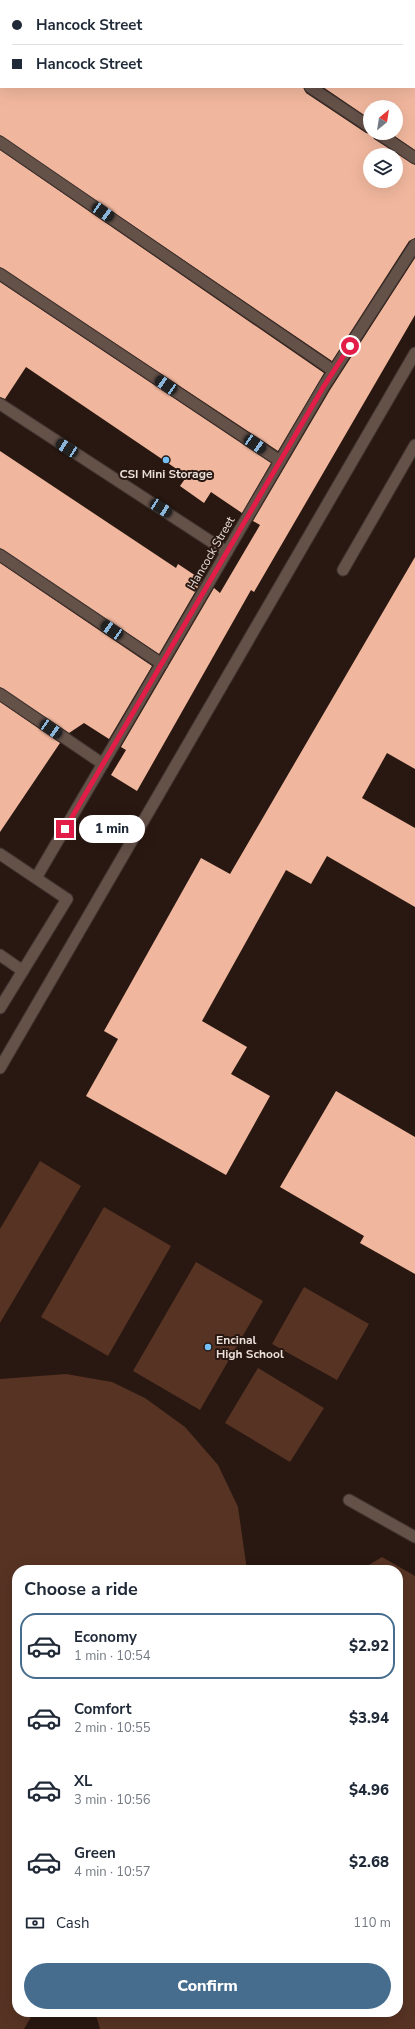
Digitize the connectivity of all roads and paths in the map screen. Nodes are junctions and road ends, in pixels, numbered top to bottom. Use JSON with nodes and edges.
{"nodes":[{"id":1,"x":312,"y":88,"type":"edge"},
{"id":2,"x":363,"y":122,"type":"edge"},
{"id":3,"x":388,"y":140,"type":"edge"},
{"id":4,"x":0,"y":142,"type":"edge"},
{"id":5,"x":415,"y":158,"type":"edge"},
{"id":6,"x":415,"y":245,"type":"edge"},
{"id":7,"x":0,"y":274,"type":"edge"},
{"id":8,"x":415,"y":353,"type":"edge"},
{"id":9,"x":334,"y":371,"type":"junction"},
{"id":10,"x":0,"y":404,"type":"edge"},
{"id":11,"x":415,"y":445,"type":"edge"},
{"id":12,"x":280,"y":461,"type":"junction"},
{"id":13,"x":228,"y":552,"type":"junction"},
{"id":14,"x":0,"y":555,"type":"edge"},
{"id":15,"x":343,"y":570,"type":"dead end"},
{"id":16,"x":162,"y":664,"type":"junction"},
{"id":17,"x":0,"y":694,"type":"edge"},
{"id":18,"x":103,"y":764,"type":"junction"},
{"id":19,"x":0,"y":854,"type":"edge"},
{"id":20,"x":36,"y":878,"type":"junction"},
{"id":21,"x":0,"y":955,"type":"edge"},
{"id":22,"x":23,"y":971,"type":"junction"},
{"id":23,"x":0,"y":1008,"type":"edge"},
{"id":24,"x":0,"y":1068,"type":"edge"},
{"id":25,"x":349,"y":1500,"type":"dead end"},
{"id":26,"x":415,"y":1537,"type":"edge"}],
"edges":[{"from":1,"to":2,"type":"street"},
{"from":3,"to":5,"type":"street"},
{"from":4,"to":9,"type":"street"},
{"from":6,"to":9,"type":"street","name":"Hancock Street"},
{"from":7,"to":12,"type":"street"},
{"from":8,"to":24,"type":"street"},
{"from":9,"to":12,"type":"street","name":"Hancock Street"},
{"from":10,"to":13,"type":"street"},
{"from":11,"to":15,"type":"street"},
{"from":12,"to":13,"type":"street","name":"Hancock Street"},
{"from":13,"to":16,"type":"street","name":"Hancock Street"},
{"from":14,"to":16,"type":"street"},
{"from":16,"to":18,"type":"street","name":"Hancock Street"},
{"from":17,"to":18,"type":"street"},
{"from":18,"to":20,"type":"street","name":"Hancock Street"},
{"from":19,"to":20,"type":"street"},
{"from":20,"to":22,"type":"street"},
{"from":21,"to":22,"type":"street"},
{"from":22,"to":23,"type":"street"},
{"from":25,"to":26,"type":"street"}]}
